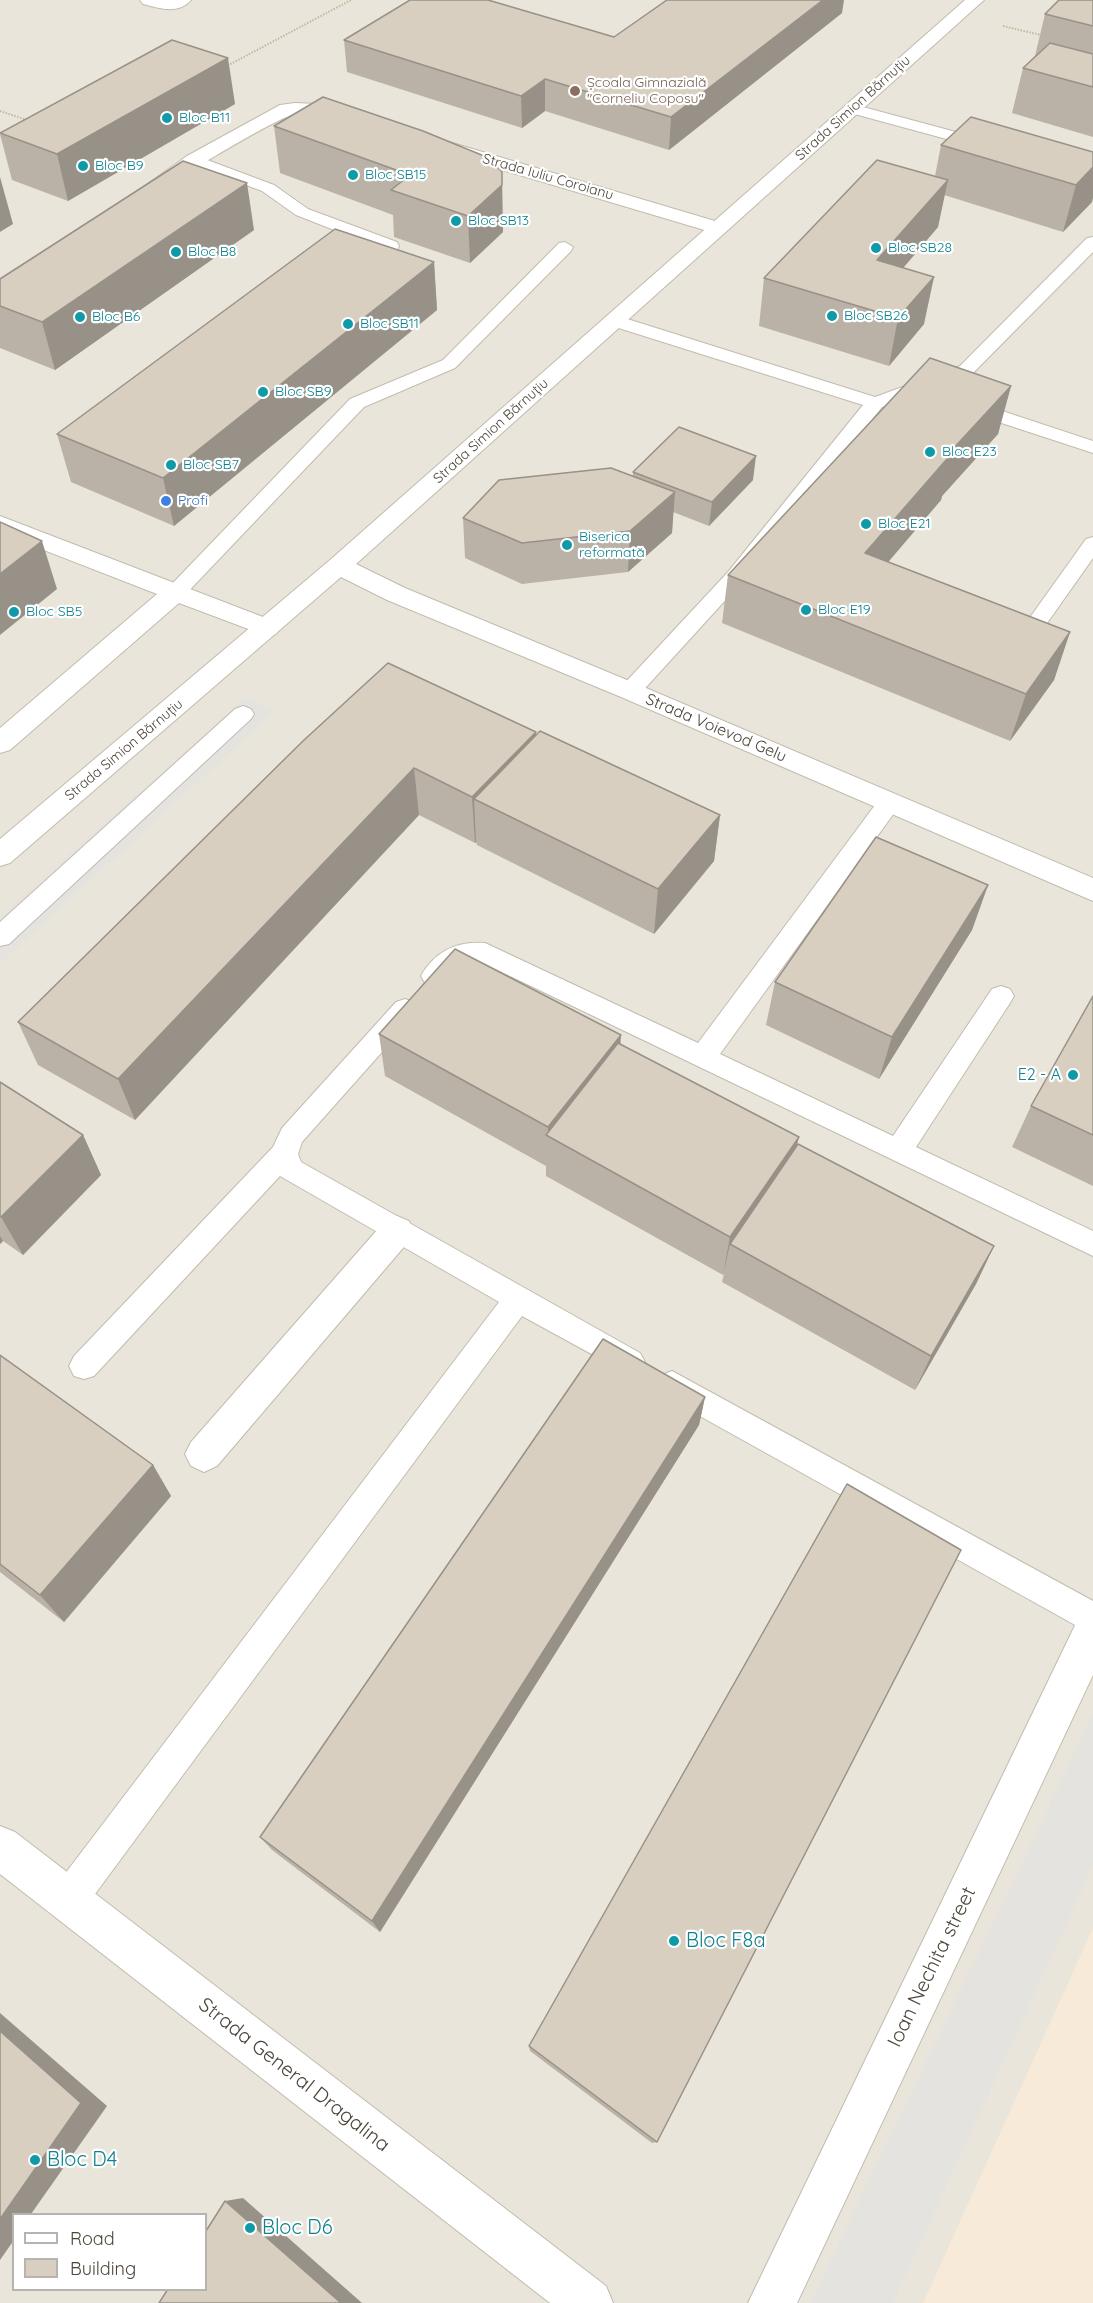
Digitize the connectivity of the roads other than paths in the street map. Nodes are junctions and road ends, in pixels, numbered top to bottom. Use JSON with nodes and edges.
{"nodes":[{"id":1,"x":149,"y":0,"type":"edge"},
{"id":2,"x":182,"y":0,"type":"edge"},
{"id":3,"x":975,"y":0,"type":"edge"},
{"id":4,"x":852,"y":109,"type":"junction"},
{"id":5,"x":362,"y":122,"type":"edge"},
{"id":6,"x":429,"y":142,"type":"edge"},
{"id":7,"x":1001,"y":148,"type":"edge"},
{"id":8,"x":194,"y":160,"type":"junction"},
{"id":9,"x":136,"y":198,"type":"edge"},
{"id":10,"x":718,"y":228,"type":"junction"},
{"id":11,"x":1093,"y":242,"type":"edge"},
{"id":12,"x":391,"y":246,"type":"edge"},
{"id":13,"x":565,"y":247,"type":"dead end"},
{"id":14,"x":615,"y":321,"type":"junction"},
{"id":15,"x":915,"y":388,"type":"junction"},
{"id":16,"x":875,"y":403,"type":"junction"},
{"id":17,"x":1093,"y":447,"type":"edge"},
{"id":18,"x":0,"y":524,"type":"edge"},
{"id":19,"x":1093,"y":543,"type":"edge"},
{"id":20,"x":339,"y":566,"type":"junction"},
{"id":21,"x":176,"y":592,"type":"junction"},
{"id":22,"x":1038,"y":621,"type":"edge"},
{"id":23,"x":267,"y":628,"type":"junction"},
{"id":24,"x":630,"y":691,"type":"junction"},
{"id":25,"x":243,"y":714,"type":"dead end"},
{"id":26,"x":0,"y":742,"type":"edge"},
{"id":27,"x":889,"y":803,"type":"junction"},
{"id":28,"x":0,"y":855,"type":"edge"},
{"id":29,"x":1093,"y":890,"type":"edge"},
{"id":30,"x":0,"y":937,"type":"edge"},
{"id":31,"x":1001,"y":996,"type":"dead end"},
{"id":32,"x":702,"y":1058,"type":"junction"},
{"id":33,"x":898,"y":1151,"type":"junction"},
{"id":34,"x":284,"y":1154,"type":"junction"},
{"id":35,"x":397,"y":1231,"type":"junction"},
{"id":36,"x":1093,"y":1244,"type":"edge"},
{"id":37,"x":518,"y":1299,"type":"junction"},
{"id":38,"x":84,"y":1366,"type":"dead end"},
{"id":39,"x":204,"y":1454,"type":"dead end"},
{"id":40,"x":1093,"y":1619,"type":"edge"},
{"id":41,"x":1093,"y":1631,"type":"edge"},
{"id":42,"x":0,"y":1847,"type":"edge"},
{"id":43,"x":68,"y":1900,"type":"junction"},
{"id":44,"x":589,"y":2303,"type":"edge"},
{"id":45,"x":772,"y":2303,"type":"edge"}],
"edges":[{"from":1,"to":2,"type":"street"},
{"from":3,"to":4,"type":"street","name":"Strada Simion Bărnuțiu"},
{"from":4,"to":7,"type":"lane"},
{"from":4,"to":10,"type":"street","name":"Strada Simion Bărnuțiu"},
{"from":5,"to":8,"type":"street"},
{"from":6,"to":10,"type":"street","name":"Strada Iuliu Coroianu"},
{"from":8,"to":9,"type":"street"},
{"from":8,"to":12,"type":"lane"},
{"from":10,"to":14,"type":"street","name":"Strada Simion Bărnuțiu"},
{"from":11,"to":15,"type":"lane"},
{"from":13,"to":21,"type":"lane"},
{"from":14,"to":16,"type":"lane"},
{"from":14,"to":20,"type":"street","name":"Strada Simion Bărnuțiu"},
{"from":15,"to":16,"type":"lane"},
{"from":15,"to":17,"type":"lane"},
{"from":16,"to":24,"type":"lane"},
{"from":18,"to":21,"type":"street"},
{"from":19,"to":22,"type":"lane"},
{"from":20,"to":23,"type":"street","name":"Strada Simion Bărnuțiu"},
{"from":20,"to":24,"type":"street","name":"Strada Voievod Gelu"},
{"from":21,"to":23,"type":"street"},
{"from":21,"to":26,"type":"street"},
{"from":23,"to":28,"type":"street","name":"Strada Simion Bărnuțiu"},
{"from":24,"to":27,"type":"street","name":"Strada Voievod Gelu"},
{"from":25,"to":30,"type":"lane"},
{"from":27,"to":29,"type":"street","name":"Strada Voievod Gelu"},
{"from":27,"to":32,"type":"lane"},
{"from":31,"to":33,"type":"lane"},
{"from":32,"to":33,"type":"lane"},
{"from":32,"to":34,"type":"lane"},
{"from":33,"to":36,"type":"lane"},
{"from":34,"to":35,"type":"lane"},
{"from":34,"to":38,"type":"lane"},
{"from":35,"to":37,"type":"lane"},
{"from":35,"to":39,"type":"street"},
{"from":37,"to":40,"type":"lane"},
{"from":37,"to":43,"type":"lane"},
{"from":41,"to":45,"type":"street","name":"Ioan Nechita street"},
{"from":42,"to":43,"type":"street","name":"Strada General Dragalina"},
{"from":43,"to":44,"type":"street","name":"Strada General Dragalina"}]}
